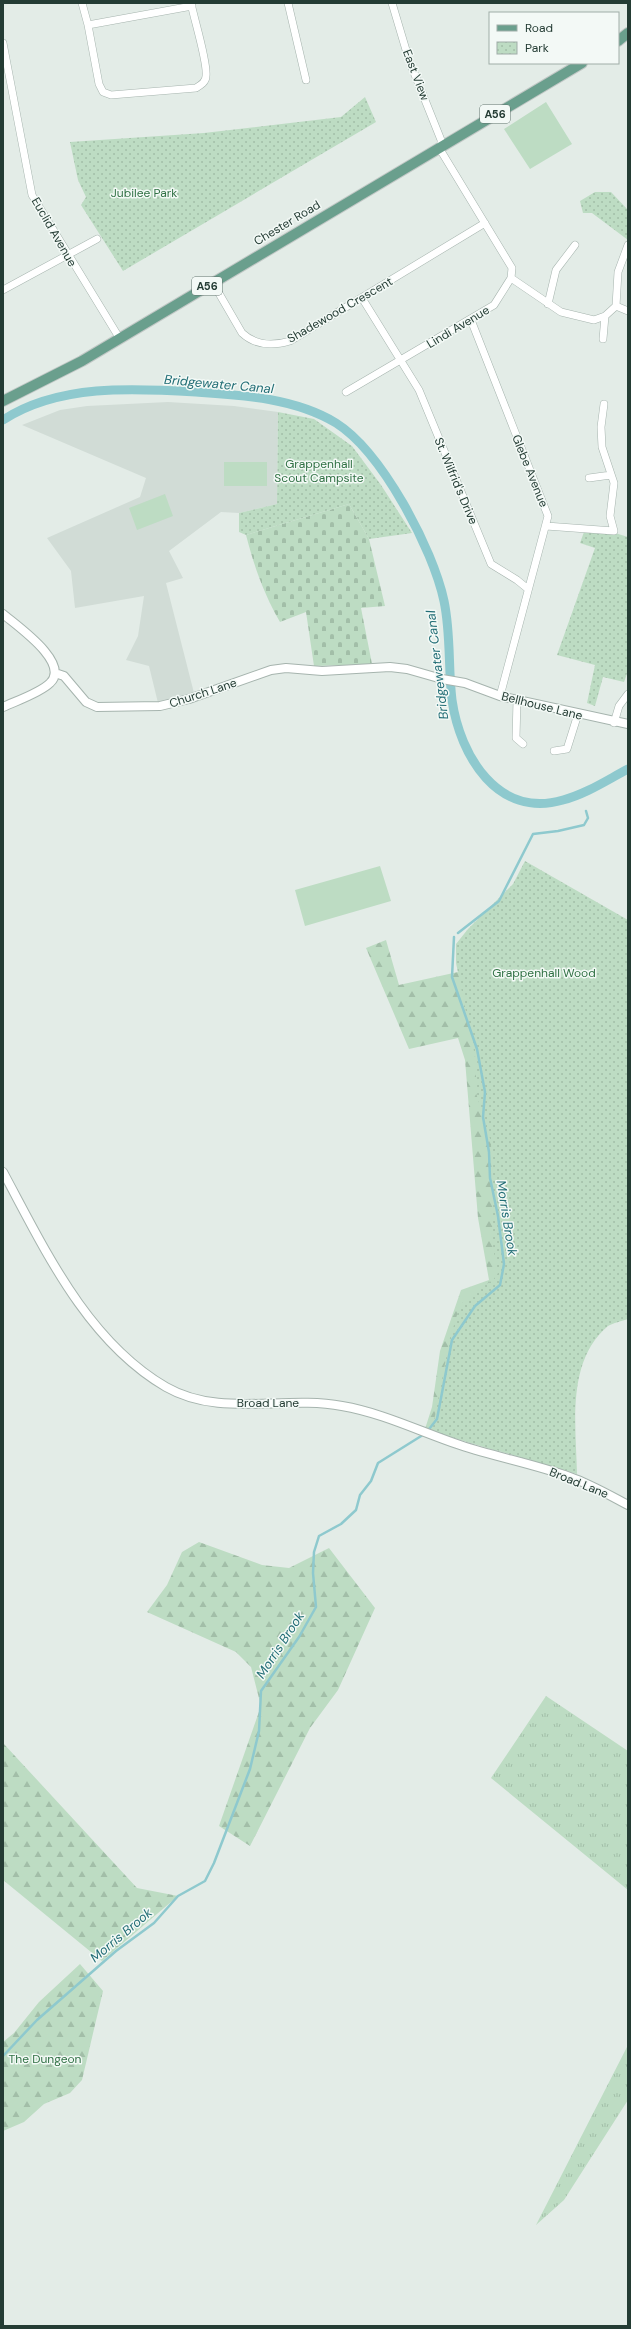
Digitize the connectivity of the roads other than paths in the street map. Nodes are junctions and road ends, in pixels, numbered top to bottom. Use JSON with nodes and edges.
{"nodes":[{"id":1,"x":82,"y":3,"type":"edge"},
{"id":2,"x":288,"y":3,"type":"edge"},
{"id":3,"x":392,"y":3,"type":"edge"},
{"id":4,"x":192,"y":5,"type":"edge"},
{"id":5,"x":88,"y":25,"type":"junction"},
{"id":6,"x":628,"y":33,"type":"edge"},
{"id":7,"x":619,"y":41,"type":"edge"},
{"id":8,"x":3,"y":43,"type":"edge"},
{"id":9,"x":580,"y":64,"type":"edge"},
{"id":10,"x":306,"y":80,"type":"dead end"},
{"id":11,"x":441,"y":146,"type":"junction"},
{"id":12,"x":486,"y":223,"type":"junction"},
{"id":13,"x":97,"y":239,"type":"dead end"},
{"id":14,"x":575,"y":245,"type":"dead end"},
{"id":15,"x":628,"y":245,"type":"edge"},
{"id":16,"x":68,"y":256,"type":"junction"},
{"id":17,"x":510,"y":278,"type":"junction"},
{"id":18,"x":213,"y":282,"type":"junction"},
{"id":19,"x":3,"y":290,"type":"edge"},
{"id":20,"x":362,"y":298,"type":"junction"},
{"id":21,"x":548,"y":304,"type":"junction"},
{"id":22,"x":616,"y":306,"type":"junction"},
{"id":23,"x":628,"y":311,"type":"edge"},
{"id":24,"x":605,"y":316,"type":"junction"},
{"id":25,"x":471,"y":320,"type":"junction"},
{"id":26,"x":120,"y":339,"type":"junction"},
{"id":27,"x":603,"y":339,"type":"dead end"},
{"id":28,"x":400,"y":360,"type":"junction"},
{"id":29,"x":346,"y":392,"type":"dead end"},
{"id":30,"x":3,"y":401,"type":"edge"},
{"id":31,"x":604,"y":404,"type":"dead end"},
{"id":32,"x":611,"y":475,"type":"junction"},
{"id":33,"x":589,"y":478,"type":"dead end"},
{"id":34,"x":546,"y":526,"type":"junction"},
{"id":35,"x":528,"y":589,"type":"junction"},
{"id":36,"x":3,"y":614,"type":"edge"},
{"id":37,"x":55,"y":673,"type":"junction"},
{"id":38,"x":457,"y":681,"type":"joint"},
{"id":39,"x":628,"y":694,"type":"edge"},
{"id":40,"x":500,"y":696,"type":"junction"},
{"id":41,"x":517,"y":700,"type":"junction"},
{"id":42,"x":3,"y":707,"type":"edge"},
{"id":43,"x":578,"y":714,"type":"junction"},
{"id":44,"x":614,"y":723,"type":"junction"},
{"id":45,"x":628,"y":724,"type":"edge"},
{"id":46,"x":523,"y":744,"type":"dead end"},
{"id":47,"x":554,"y":752,"type":"dead end"},
{"id":48,"x":3,"y":1172,"type":"edge"},
{"id":49,"x":628,"y":1505,"type":"edge"}],
"edges":[{"from":1,"to":5,"type":"street"},
{"from":2,"to":10,"type":"street"},
{"from":3,"to":11,"type":"street","name":"East View"},
{"from":4,"to":5,"type":"street"},
{"from":4,"to":5,"type":"street"},
{"from":6,"to":7,"type":"main road"},
{"from":8,"to":16,"type":"street","name":"Euclid Avenue"},
{"from":9,"to":11,"type":"main road","name":"Chester Road","number":"A56"},
{"from":11,"to":12,"type":"street"},
{"from":11,"to":18,"type":"main road","name":"Chester Road","number":"A56"},
{"from":12,"to":17,"type":"street"},
{"from":12,"to":20,"type":"street","name":"Shadewood Crescent"},
{"from":13,"to":16,"type":"street"},
{"from":14,"to":21,"type":"street"},
{"from":15,"to":22,"type":"street"},
{"from":16,"to":19,"type":"street"},
{"from":16,"to":26,"type":"street","name":"Euclid Avenue"},
{"from":17,"to":21,"type":"street"},
{"from":17,"to":25,"type":"street","name":"Lindi Avenue"},
{"from":18,"to":20,"type":"street","name":"Shadewood Crescent"},
{"from":18,"to":26,"type":"main road","name":"Chester Road","number":"A56"},
{"from":20,"to":28,"type":"street","name":"St. Wilfrid's Drive"},
{"from":21,"to":24,"type":"street"},
{"from":22,"to":23,"type":"street"},
{"from":22,"to":24,"type":"street"},
{"from":24,"to":27,"type":"street"},
{"from":25,"to":28,"type":"street","name":"Lindi Avenue"},
{"from":25,"to":34,"type":"street","name":"Glebe Avenue"},
{"from":26,"to":30,"type":"main road","name":"Chester Road","number":"A56"},
{"from":28,"to":29,"type":"street","name":"Lindi Avenue"},
{"from":28,"to":35,"type":"street","name":"St. Wilfrid's Drive"},
{"from":31,"to":32,"type":"street"},
{"from":32,"to":33,"type":"street"},
{"from":32,"to":34,"type":"street"},
{"from":34,"to":35,"type":"street","name":"Glebe Avenue"},
{"from":35,"to":40,"type":"street","name":"Glebe Avenue"},
{"from":36,"to":37,"type":"street"},
{"from":37,"to":38,"type":"street","name":"Church Lane"},
{"from":37,"to":42,"type":"street"},
{"from":38,"to":40,"type":"street","name":"Bellhouse Lane"},
{"from":39,"to":44,"type":"street"},
{"from":40,"to":41,"type":"street","name":"Bellhouse Lane"},
{"from":41,"to":43,"type":"street","name":"Bellhouse Lane"},
{"from":41,"to":46,"type":"street"},
{"from":43,"to":44,"type":"street","name":"Bellhouse Lane"},
{"from":43,"to":47,"type":"street"},
{"from":44,"to":45,"type":"street","name":"Bellhouse Lane"},
{"from":48,"to":49,"type":"street","name":"Broad Lane"}]}
